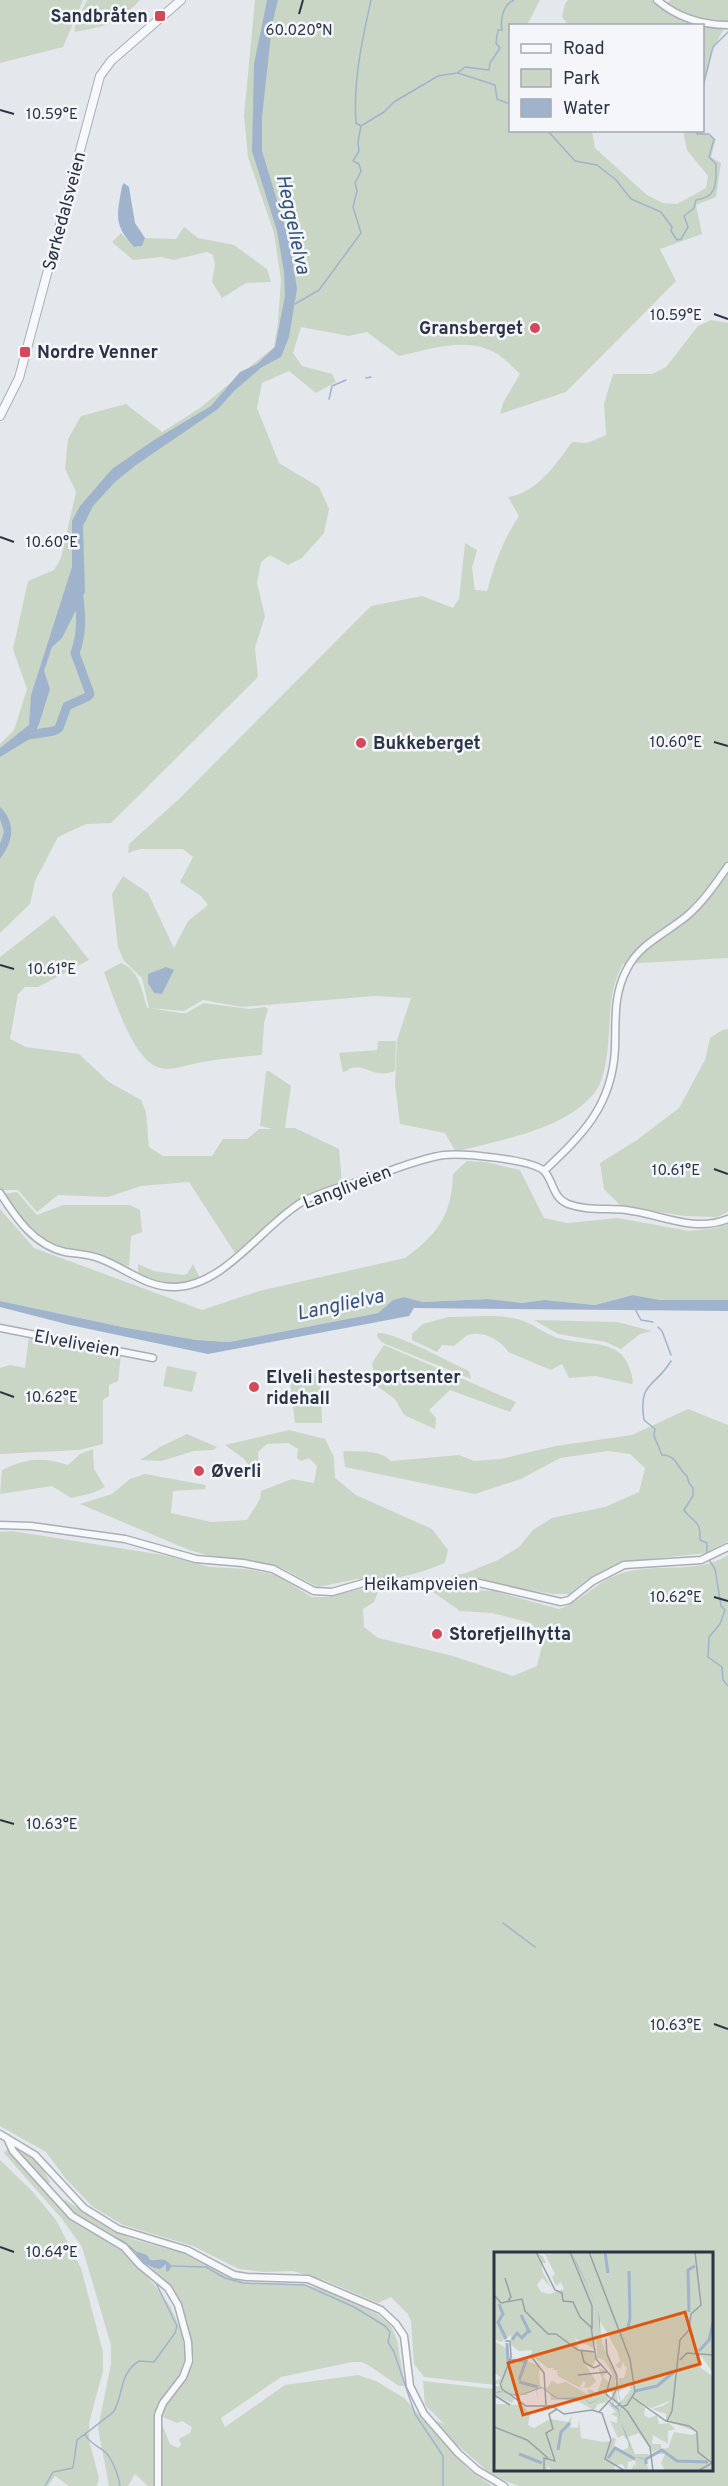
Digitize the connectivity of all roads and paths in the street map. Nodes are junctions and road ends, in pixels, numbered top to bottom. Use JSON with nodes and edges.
{"nodes":[{"id":1,"x":181,"y":0,"type":"edge"},
{"id":2,"x":657,"y":0,"type":"edge"},
{"id":3,"x":728,"y":25,"type":"edge"},
{"id":4,"x":0,"y":416,"type":"edge"},
{"id":5,"x":728,"y":866,"type":"edge"},
{"id":6,"x":544,"y":1171,"type":"junction"},
{"id":7,"x":0,"y":1193,"type":"edge"},
{"id":8,"x":728,"y":1220,"type":"edge"},
{"id":9,"x":0,"y":1328,"type":"edge"},
{"id":10,"x":153,"y":1358,"type":"dead end"},
{"id":11,"x":0,"y":1525,"type":"edge"},
{"id":12,"x":728,"y":1547,"type":"edge"},
{"id":13,"x":0,"y":2134,"type":"edge"},
{"id":14,"x":7,"y":2138,"type":"junction"},
{"id":15,"x":158,"y":2486,"type":"edge"},
{"id":16,"x":504,"y":2486,"type":"edge"}],
"edges":[{"from":1,"to":4,"type":"street","name":"Sørkedalsveien"},
{"from":2,"to":3,"type":"street"},
{"from":5,"to":6,"type":"street"},
{"from":6,"to":7,"type":"street","name":"Langliveien"},
{"from":6,"to":8,"type":"street"},
{"from":9,"to":10,"type":"street","name":"Elveliveien"},
{"from":11,"to":12,"type":"street","name":"Heikampveien"},
{"from":13,"to":14,"type":"street"},
{"from":14,"to":15,"type":"street"},
{"from":14,"to":16,"type":"street"}]}
